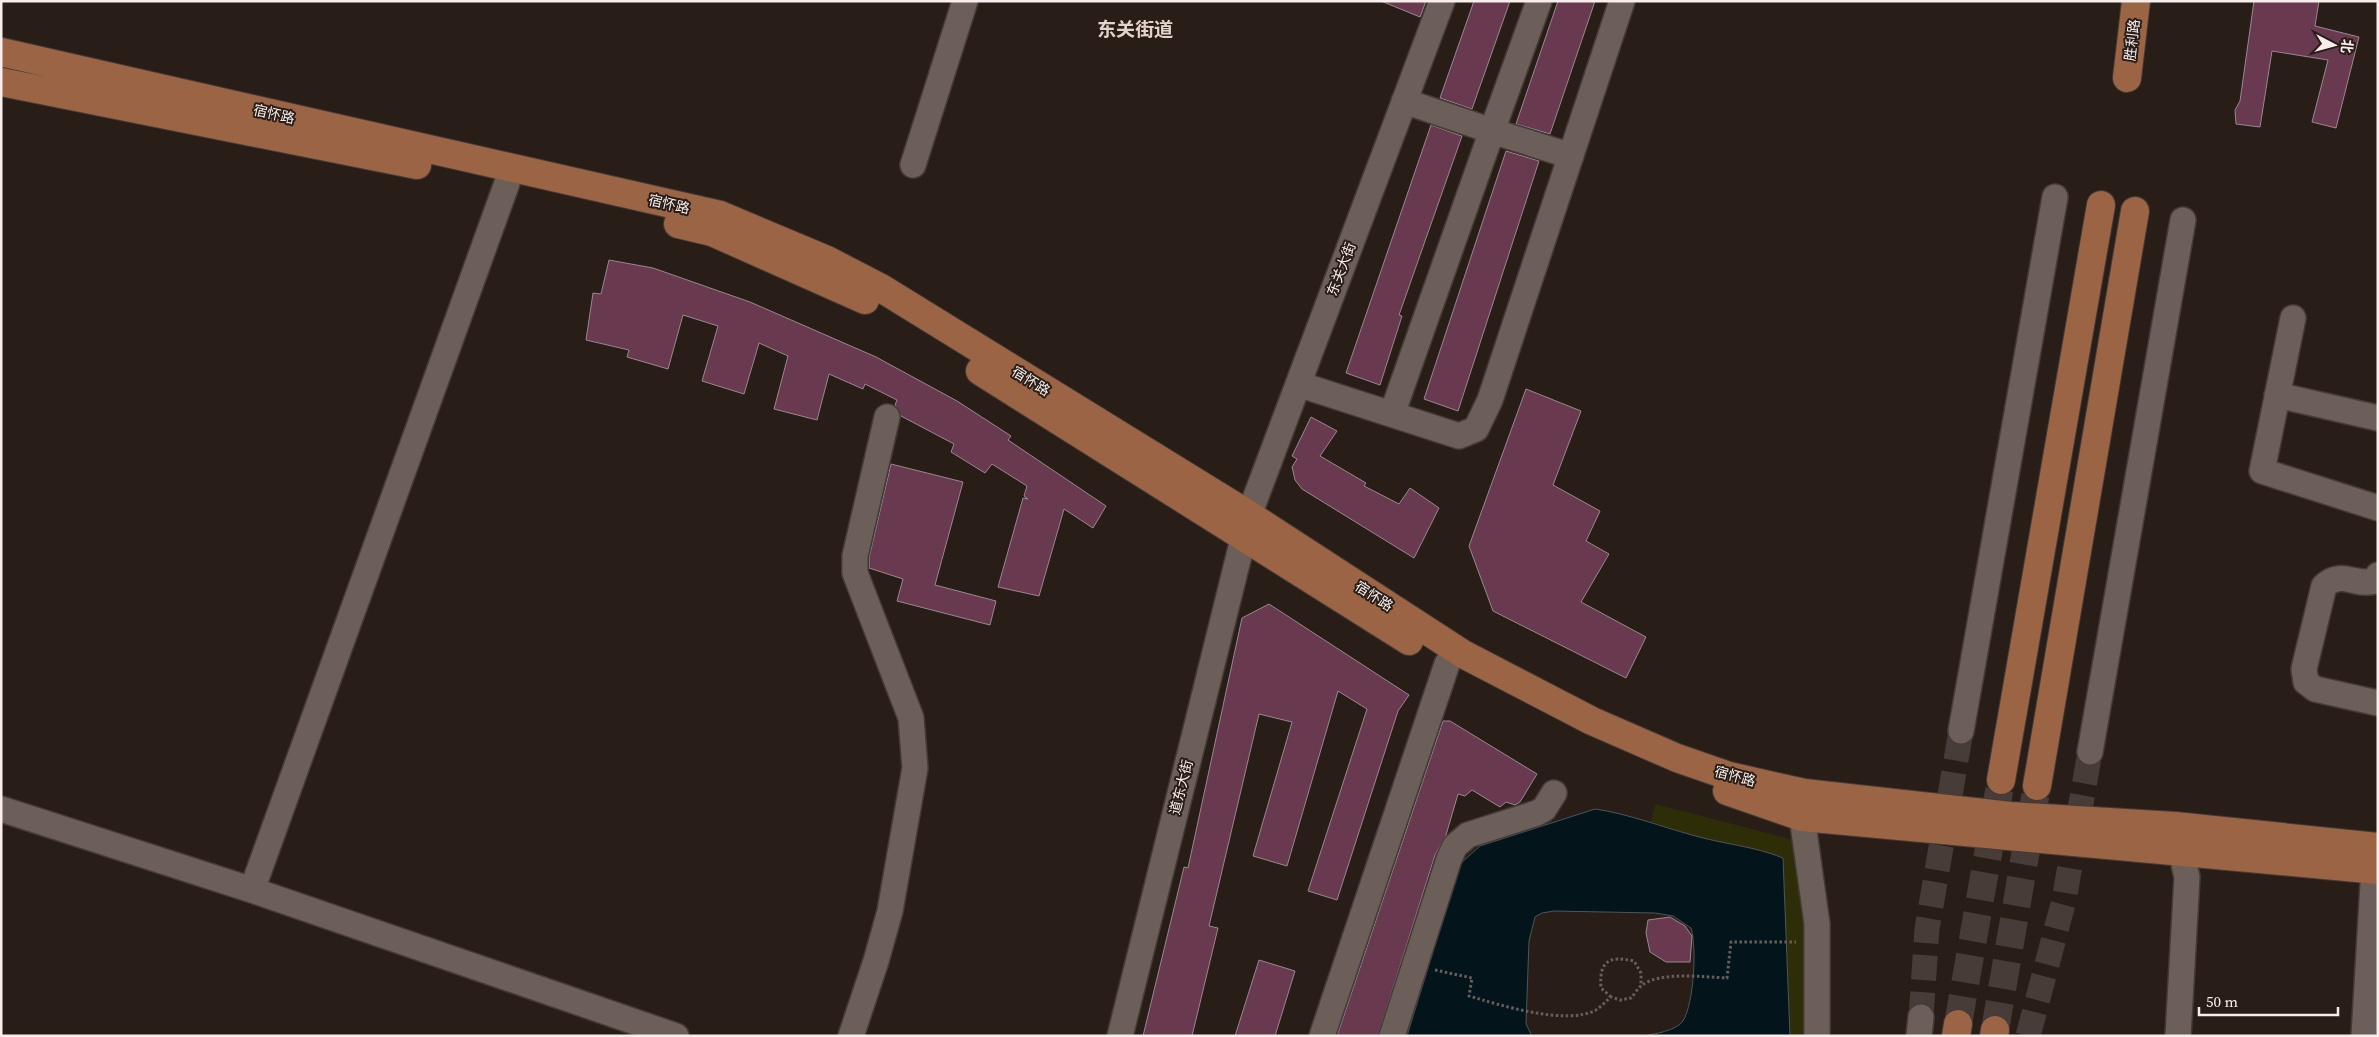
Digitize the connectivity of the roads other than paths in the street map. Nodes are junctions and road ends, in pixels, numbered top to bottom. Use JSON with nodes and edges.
{"nodes":[{"id":1,"x":965,"y":1,"type":"edge"},
{"id":2,"x":1442,"y":1,"type":"edge"},
{"id":3,"x":1539,"y":1,"type":"edge"},
{"id":4,"x":1622,"y":1,"type":"edge"},
{"id":5,"x":2136,"y":1,"type":"edge"},
{"id":6,"x":1,"y":52,"type":"edge"},
{"id":7,"x":2127,"y":78,"type":"dead end"},
{"id":8,"x":1,"y":82,"type":"edge"},
{"id":9,"x":1404,"y":101,"type":"junction"},
{"id":10,"x":1492,"y":131,"type":"junction"},
{"id":11,"x":1571,"y":156,"type":"junction"},
{"id":12,"x":913,"y":165,"type":"dead end"},
{"id":13,"x":507,"y":183,"type":"junction"},
{"id":14,"x":2055,"y":197,"type":"dead end"},
{"id":15,"x":2101,"y":205,"type":"dead end"},
{"id":16,"x":2135,"y":211,"type":"dead end"},
{"id":17,"x":2183,"y":220,"type":"dead end"},
{"id":18,"x":2293,"y":318,"type":"dead end"},
{"id":19,"x":1298,"y":384,"type":"junction"},
{"id":20,"x":2277,"y":395,"type":"junction"},
{"id":21,"x":1392,"y":414,"type":"junction"},
{"id":22,"x":887,"y":417,"type":"dead end"},
{"id":23,"x":2378,"y":418,"type":"edge"},
{"id":24,"x":2378,"y":508,"type":"edge"},
{"id":25,"x":1246,"y":526,"type":"junction"},
{"id":26,"x":2378,"y":575,"type":"edge"},
{"id":27,"x":1447,"y":664,"type":"junction"},
{"id":28,"x":2378,"y":703,"type":"edge"},
{"id":29,"x":1961,"y":731,"type":"tunnel mouth"},
{"id":30,"x":2090,"y":752,"type":"tunnel mouth"},
{"id":31,"x":2001,"y":780,"type":"tunnel mouth"},
{"id":32,"x":2037,"y":786,"type":"tunnel mouth"},
{"id":33,"x":1554,"y":793,"type":"dead end"},
{"id":34,"x":1,"y":809,"type":"edge"},
{"id":35,"x":1802,"y":816,"type":"junction"},
{"id":36,"x":2009,"y":827,"type":"junction"},
{"id":37,"x":2178,"y":839,"type":"junction"},
{"id":38,"x":2376,"y":859,"type":"edge"},
{"id":39,"x":252,"y":890,"type":"junction"},
{"id":40,"x":676,"y":1036,"type":"edge"},
{"id":41,"x":851,"y":1036,"type":"edge"},
{"id":42,"x":1120,"y":1036,"type":"edge"},
{"id":43,"x":1322,"y":1036,"type":"edge"},
{"id":44,"x":1392,"y":1036,"type":"edge"},
{"id":45,"x":1817,"y":1036,"type":"edge"},
{"id":46,"x":2178,"y":1036,"type":"edge"},
{"id":47,"x":2364,"y":1036,"type":"edge"}],
"edges":[{"from":1,"to":12,"type":"street"},
{"from":2,"to":9,"type":"street","name":"东关大街"},
{"from":3,"to":10,"type":"street"},
{"from":4,"to":11,"type":"street"},
{"from":5,"to":7,"type":"main road","name":"胜利路"},
{"from":6,"to":25,"type":"main road","name":"宿怀路"},
{"from":8,"to":13,"type":"main road","name":"宿怀路"},
{"from":9,"to":10,"type":"street"},
{"from":9,"to":19,"type":"street","name":"东关大街"},
{"from":10,"to":11,"type":"street"},
{"from":10,"to":21,"type":"street"},
{"from":11,"to":21,"type":"street"},
{"from":13,"to":25,"type":"main road","name":"宿怀路"},
{"from":13,"to":39,"type":"street"},
{"from":14,"to":29,"type":"street"},
{"from":15,"to":31,"type":"main road"},
{"from":16,"to":32,"type":"main road"},
{"from":17,"to":30,"type":"street"},
{"from":18,"to":20,"type":"street"},
{"from":19,"to":21,"type":"street"},
{"from":19,"to":25,"type":"street","name":"东关大街"},
{"from":20,"to":23,"type":"street"},
{"from":20,"to":24,"type":"street"},
{"from":22,"to":41,"type":"street"},
{"from":25,"to":27,"type":"main road","name":"宿怀路"},
{"from":25,"to":36,"type":"main road","name":"宿怀路"},
{"from":25,"to":42,"type":"street","name":"道东大街"},
{"from":26,"to":28,"type":"street"},
{"from":27,"to":35,"type":"main road","name":"宿怀路"},
{"from":27,"to":43,"type":"street"},
{"from":33,"to":44,"type":"street"},
{"from":34,"to":39,"type":"street"},
{"from":35,"to":36,"type":"main road","name":"宿怀路"},
{"from":35,"to":45,"type":"street"},
{"from":36,"to":37,"type":"main road"},
{"from":37,"to":38,"type":"main road"},
{"from":37,"to":46,"type":"street"},
{"from":38,"to":47,"type":"street"},
{"from":39,"to":40,"type":"street"}]}
